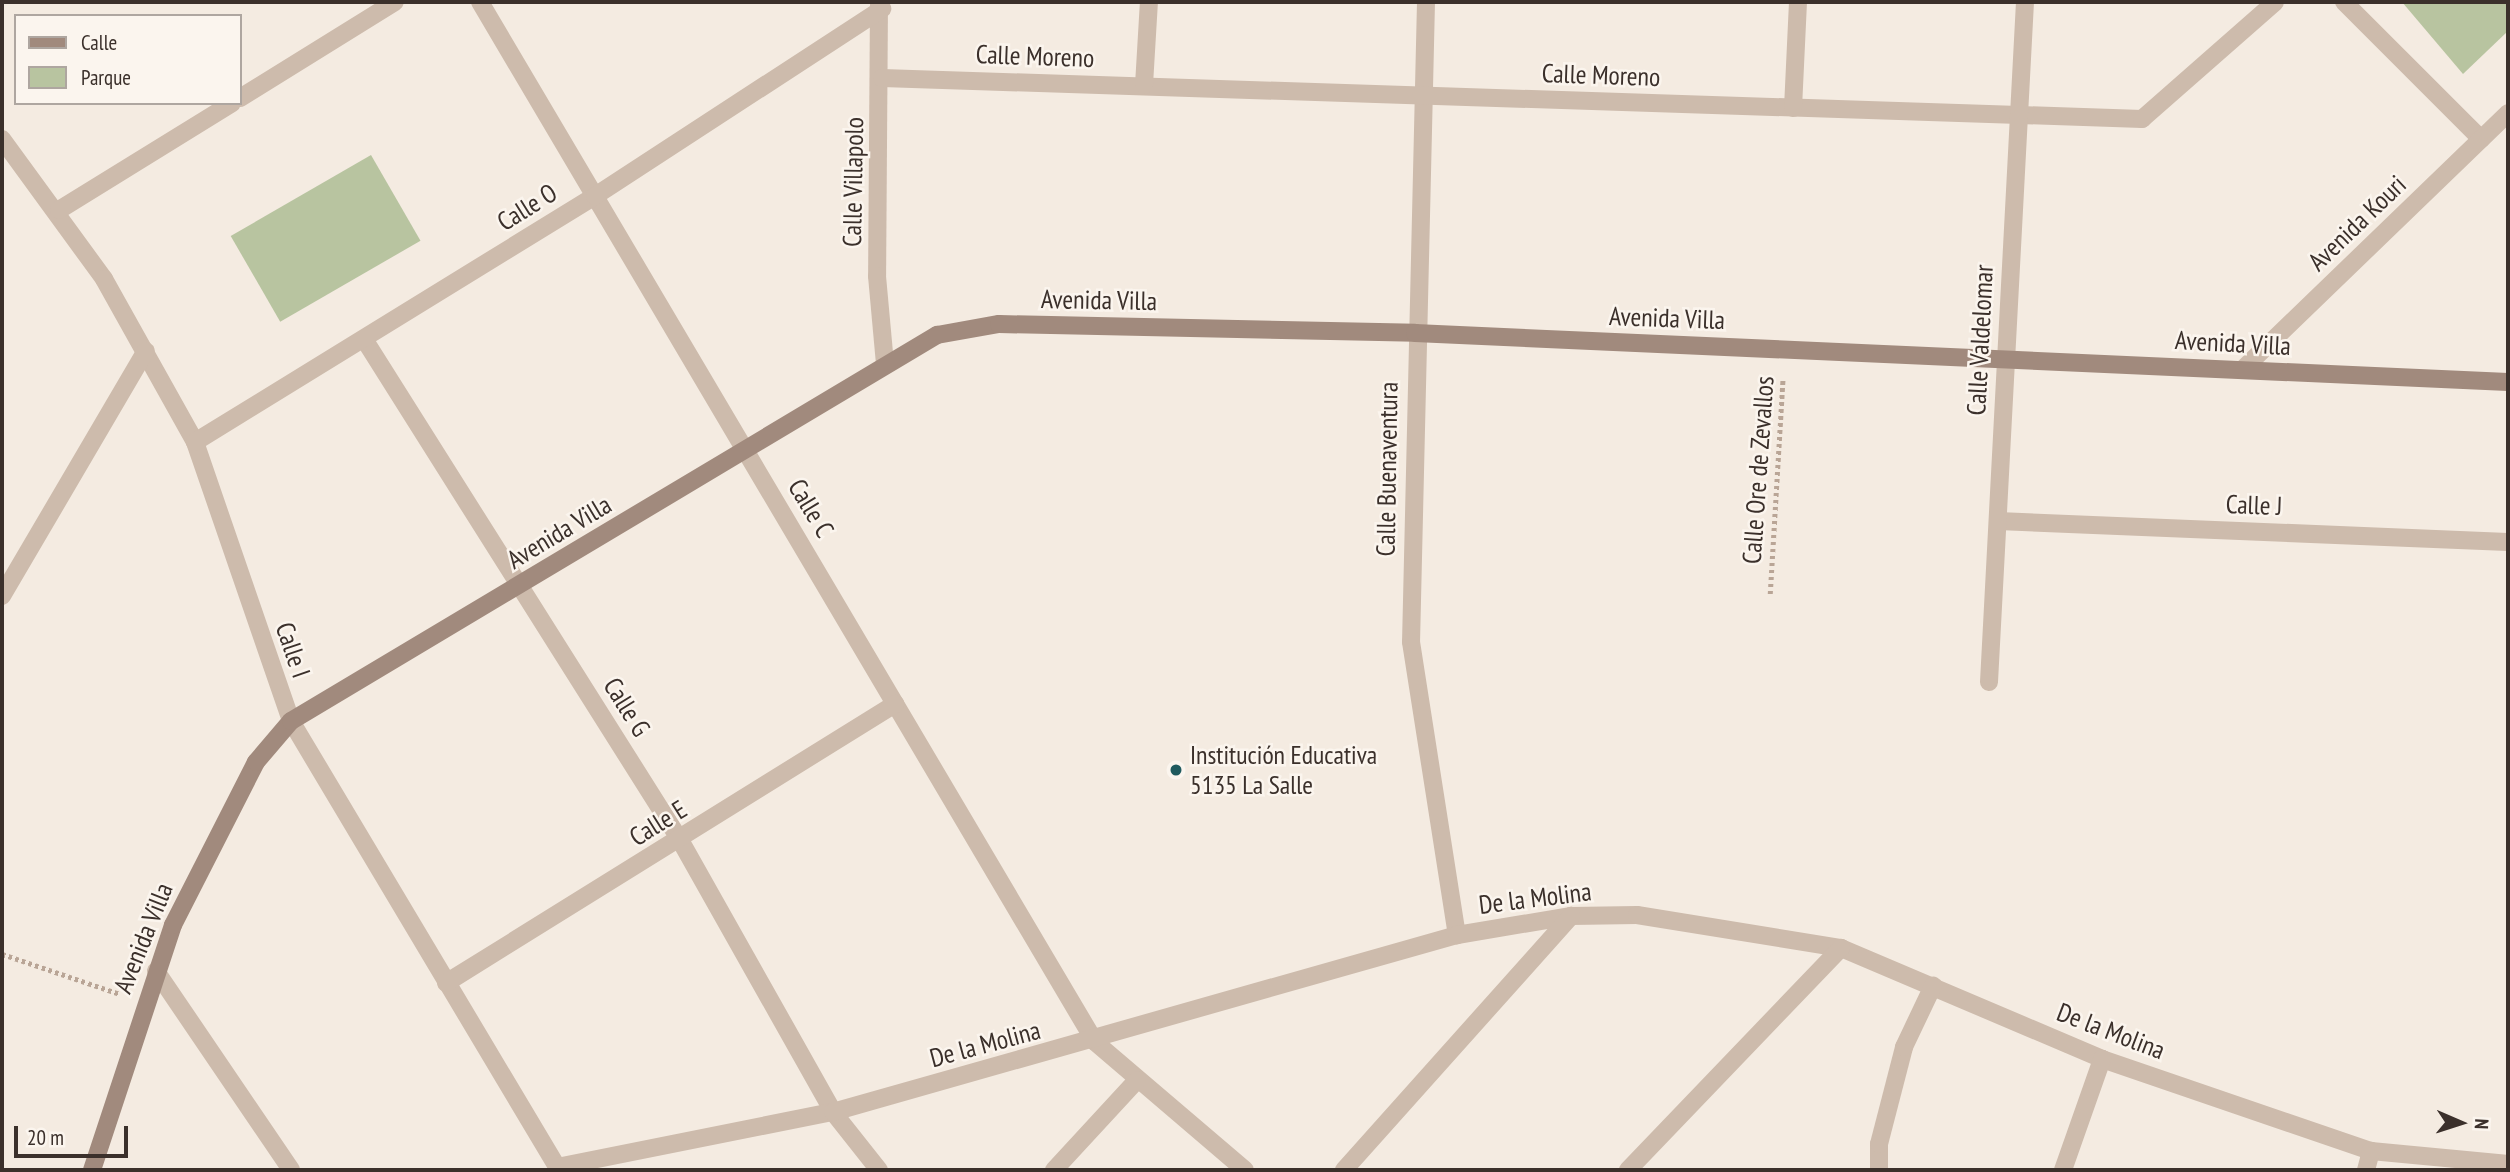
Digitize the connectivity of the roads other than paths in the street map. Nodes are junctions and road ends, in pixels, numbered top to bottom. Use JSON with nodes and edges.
{"nodes":[{"id":1,"x":395,"y":2,"type":"edge"},
{"id":2,"x":481,"y":2,"type":"edge"},
{"id":3,"x":1149,"y":2,"type":"edge"},
{"id":4,"x":1426,"y":2,"type":"edge"},
{"id":5,"x":1798,"y":2,"type":"edge"},
{"id":6,"x":2025,"y":2,"type":"edge"},
{"id":7,"x":2275,"y":2,"type":"edge"},
{"id":8,"x":2344,"y":2,"type":"edge"},
{"id":9,"x":881,"y":5,"type":"edge"},
{"id":10,"x":882,"y":78,"type":"junction"},
{"id":11,"x":1144,"y":85,"type":"junction"},
{"id":12,"x":1423,"y":96,"type":"junction"},
{"id":13,"x":242,"y":97,"type":"edge"},
{"id":14,"x":229,"y":105,"type":"edge"},
{"id":15,"x":1793,"y":108,"type":"junction"},
{"id":16,"x":2508,"y":113,"type":"edge"},
{"id":17,"x":2019,"y":117,"type":"junction"},
{"id":18,"x":2,"y":139,"type":"edge"},
{"id":19,"x":2481,"y":139,"type":"junction"},
{"id":20,"x":595,"y":196,"type":"junction"},
{"id":21,"x":59,"y":211,"type":"junction"},
{"id":22,"x":1415,"y":333,"type":"junction"},
{"id":23,"x":364,"y":339,"type":"junction"},
{"id":24,"x":146,"y":351,"type":"junction"},
{"id":25,"x":2005,"y":359,"type":"junction"},
{"id":26,"x":885,"y":363,"type":"junction"},
{"id":27,"x":2242,"y":370,"type":"junction"},
{"id":28,"x":2508,"y":382,"type":"edge"},
{"id":29,"x":195,"y":442,"type":"junction"},
{"id":30,"x":745,"y":449,"type":"junction"},
{"id":31,"x":1998,"y":521,"type":"junction"},
{"id":32,"x":2508,"y":542,"type":"edge"},
{"id":33,"x":7,"y":572,"type":"edge"},
{"id":34,"x":520,"y":586,"type":"junction"},
{"id":35,"x":2,"y":596,"type":"edge"},
{"id":36,"x":1989,"y":682,"type":"dead end"},
{"id":37,"x":895,"y":704,"type":"junction"},
{"id":38,"x":291,"y":721,"type":"junction"},
{"id":39,"x":680,"y":840,"type":"junction"},
{"id":40,"x":1571,"y":916,"type":"junction"},
{"id":41,"x":1457,"y":934,"type":"junction"},
{"id":42,"x":1841,"y":948,"type":"junction"},
{"id":43,"x":156,"y":971,"type":"junction"},
{"id":44,"x":446,"y":983,"type":"junction"},
{"id":45,"x":1933,"y":986,"type":"junction"},
{"id":46,"x":1095,"y":1042,"type":"junction"},
{"id":47,"x":2102,"y":1059,"type":"junction"},
{"id":48,"x":1137,"y":1080,"type":"junction"},
{"id":49,"x":833,"y":1112,"type":"junction"},
{"id":50,"x":2371,"y":1151,"type":"junction"},
{"id":51,"x":2508,"y":1164,"type":"edge"},
{"id":52,"x":558,"y":1169,"type":"edge"},
{"id":53,"x":92,"y":1170,"type":"edge"},
{"id":54,"x":291,"y":1170,"type":"edge"},
{"id":55,"x":879,"y":1170,"type":"edge"},
{"id":56,"x":1054,"y":1170,"type":"edge"},
{"id":57,"x":1245,"y":1170,"type":"edge"},
{"id":58,"x":1345,"y":1170,"type":"edge"},
{"id":59,"x":1628,"y":1170,"type":"edge"},
{"id":60,"x":1879,"y":1170,"type":"edge"},
{"id":61,"x":2063,"y":1170,"type":"edge"},
{"id":62,"x":2366,"y":1170,"type":"edge"}],
"edges":[{"from":1,"to":13,"type":"street"},
{"from":2,"to":20,"type":"street","name":"Calle C"},
{"from":3,"to":11,"type":"street"},
{"from":4,"to":12,"type":"street","name":"Calle Buenaventura"},
{"from":5,"to":15,"type":"street"},
{"from":6,"to":17,"type":"street","name":"Calle Valdelomar"},
{"from":7,"to":17,"type":"street","name":"Calle Moreno"},
{"from":8,"to":19,"type":"street"},
{"from":9,"to":10,"type":"street","name":"Calle Villapolo"},
{"from":9,"to":20,"type":"street","name":"Calle O"},
{"from":10,"to":11,"type":"street","name":"Calle Moreno"},
{"from":10,"to":26,"type":"street","name":"Calle Villapolo"},
{"from":11,"to":12,"type":"street","name":"Calle Moreno"},
{"from":12,"to":15,"type":"street","name":"Calle Moreno"},
{"from":12,"to":22,"type":"street","name":"Calle Buenaventura"},
{"from":14,"to":21,"type":"street"},
{"from":15,"to":17,"type":"street","name":"Calle Moreno"},
{"from":16,"to":19,"type":"street","name":"Avenida Kouri"},
{"from":17,"to":25,"type":"street","name":"Calle Valdelomar"},
{"from":18,"to":21,"type":"street","name":"Calle I"},
{"from":19,"to":27,"type":"street","name":"Avenida Kouri"},
{"from":20,"to":23,"type":"street","name":"Calle O"},
{"from":20,"to":30,"type":"street","name":"Calle C"},
{"from":21,"to":24,"type":"street","name":"Calle I"},
{"from":22,"to":25,"type":"street","name":"Avenida Villa"},
{"from":22,"to":26,"type":"street","name":"Avenida Villa"},
{"from":22,"to":41,"type":"street","name":"Calle Buenaventura"},
{"from":23,"to":29,"type":"street","name":"Calle O"},
{"from":23,"to":34,"type":"street","name":"Calle G"},
{"from":24,"to":29,"type":"street","name":"Calle I"},
{"from":24,"to":33,"type":"street"},
{"from":25,"to":27,"type":"street","name":"Avenida Villa"},
{"from":25,"to":31,"type":"street","name":"Calle Valdelomar"},
{"from":26,"to":30,"type":"street","name":"Avenida Villa"},
{"from":27,"to":28,"type":"street","name":"Avenida Villa"},
{"from":29,"to":38,"type":"street","name":"Calle I"},
{"from":30,"to":34,"type":"street","name":"Avenida Villa"},
{"from":30,"to":37,"type":"street","name":"Calle C"},
{"from":31,"to":32,"type":"street","name":"Calle J"},
{"from":31,"to":36,"type":"street","name":"Calle Valdelomar"},
{"from":33,"to":35,"type":"street"},
{"from":34,"to":38,"type":"street","name":"Avenida Villa"},
{"from":34,"to":39,"type":"street","name":"Calle G"},
{"from":37,"to":39,"type":"street","name":"Calle E"},
{"from":37,"to":46,"type":"street","name":"Calle C"},
{"from":38,"to":43,"type":"street","name":"Avenida Villa"},
{"from":38,"to":44,"type":"street","name":"Calle I"},
{"from":39,"to":44,"type":"street","name":"Calle E"},
{"from":39,"to":49,"type":"street","name":"Calle G"},
{"from":40,"to":41,"type":"street","name":"De la Molina"},
{"from":40,"to":42,"type":"street","name":"De la Molina"},
{"from":40,"to":58,"type":"street"},
{"from":41,"to":46,"type":"street","name":"De la Molina"},
{"from":42,"to":45,"type":"street","name":"De la Molina"},
{"from":42,"to":59,"type":"street"},
{"from":43,"to":53,"type":"street","name":"Avenida Villa"},
{"from":43,"to":54,"type":"street"},
{"from":44,"to":52,"type":"street","name":"Calle I"},
{"from":45,"to":47,"type":"street","name":"De la Molina"},
{"from":45,"to":60,"type":"street"},
{"from":46,"to":48,"type":"street","name":"Calle C"},
{"from":46,"to":49,"type":"street","name":"De la Molina"},
{"from":47,"to":50,"type":"street","name":"De la Molina"},
{"from":47,"to":61,"type":"street"},
{"from":48,"to":56,"type":"street"},
{"from":48,"to":57,"type":"street","name":"Calle C"},
{"from":49,"to":52,"type":"street","name":"De la Molina"},
{"from":49,"to":55,"type":"street","name":"Calle G"},
{"from":50,"to":51,"type":"street","name":"De la Molina"},
{"from":50,"to":62,"type":"street"}]}
